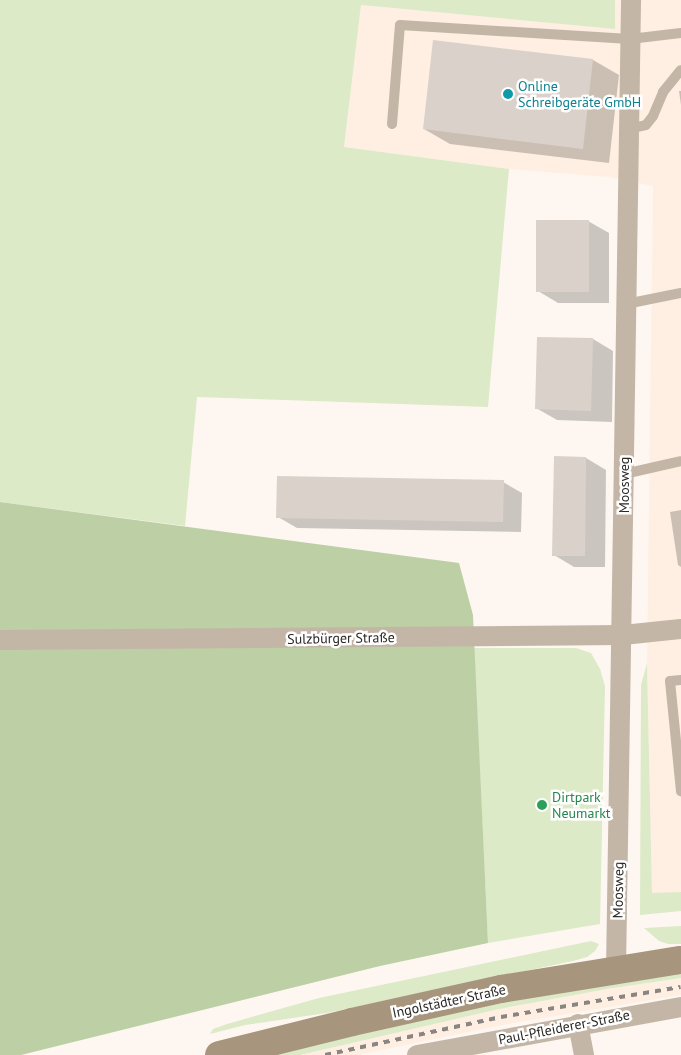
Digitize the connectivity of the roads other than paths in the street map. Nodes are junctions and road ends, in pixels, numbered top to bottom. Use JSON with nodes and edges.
{"nodes":[{"id":1,"x":631,"y":0,"type":"edge"},
{"id":2,"x":681,"y":33,"type":"edge"},
{"id":3,"x":630,"y":39,"type":"junction"},
{"id":4,"x":681,"y":70,"type":"edge"},
{"id":5,"x":392,"y":124,"type":"dead end"},
{"id":6,"x":629,"y":129,"type":"junction"},
{"id":7,"x":681,"y":293,"type":"edge"},
{"id":8,"x":626,"y":304,"type":"junction"},
{"id":9,"x":681,"y":461,"type":"edge"},
{"id":10,"x":624,"y":474,"type":"junction"},
{"id":11,"x":681,"y":629,"type":"edge"},
{"id":12,"x":623,"y":635,"type":"junction"},
{"id":13,"x":0,"y":640,"type":"edge"},
{"id":14,"x":681,"y":680,"type":"edge"},
{"id":15,"x":681,"y":791,"type":"edge"},
{"id":16,"x":681,"y":960,"type":"edge"},
{"id":17,"x":616,"y":970,"type":"junction"},
{"id":18,"x":681,"y":1007,"type":"edge"},
{"id":19,"x":578,"y":1024,"type":"junction"},
{"id":20,"x":219,"y":1055,"type":"edge"},
{"id":21,"x":417,"y":1055,"type":"edge"},
{"id":22,"x":584,"y":1055,"type":"edge"}],
"edges":[{"from":1,"to":3,"type":"street","name":"Moosweg"},
{"from":2,"to":3,"type":"lane"},
{"from":3,"to":5,"type":"lane"},
{"from":3,"to":6,"type":"street","name":"Moosweg"},
{"from":4,"to":6,"type":"lane"},
{"from":6,"to":8,"type":"street","name":"Moosweg"},
{"from":7,"to":8,"type":"lane"},
{"from":8,"to":10,"type":"street","name":"Moosweg"},
{"from":9,"to":10,"type":"lane"},
{"from":10,"to":12,"type":"street","name":"Moosweg"},
{"from":11,"to":12,"type":"street","name":"Sulzbürger Straße"},
{"from":12,"to":13,"type":"street","name":"Sulzbürger Straße"},
{"from":12,"to":17,"type":"street","name":"Moosweg"},
{"from":14,"to":15,"type":"lane"},
{"from":16,"to":17,"type":"street","name":"Ingolstädter Straße"},
{"from":17,"to":20,"type":"street","name":"Ingolstädter Straße"},
{"from":18,"to":19,"type":"street","name":"Paul-Pfleiderer-Straße"},
{"from":19,"to":21,"type":"street","name":"Paul-Pfleiderer-Straße"},
{"from":19,"to":22,"type":"street"}]}
